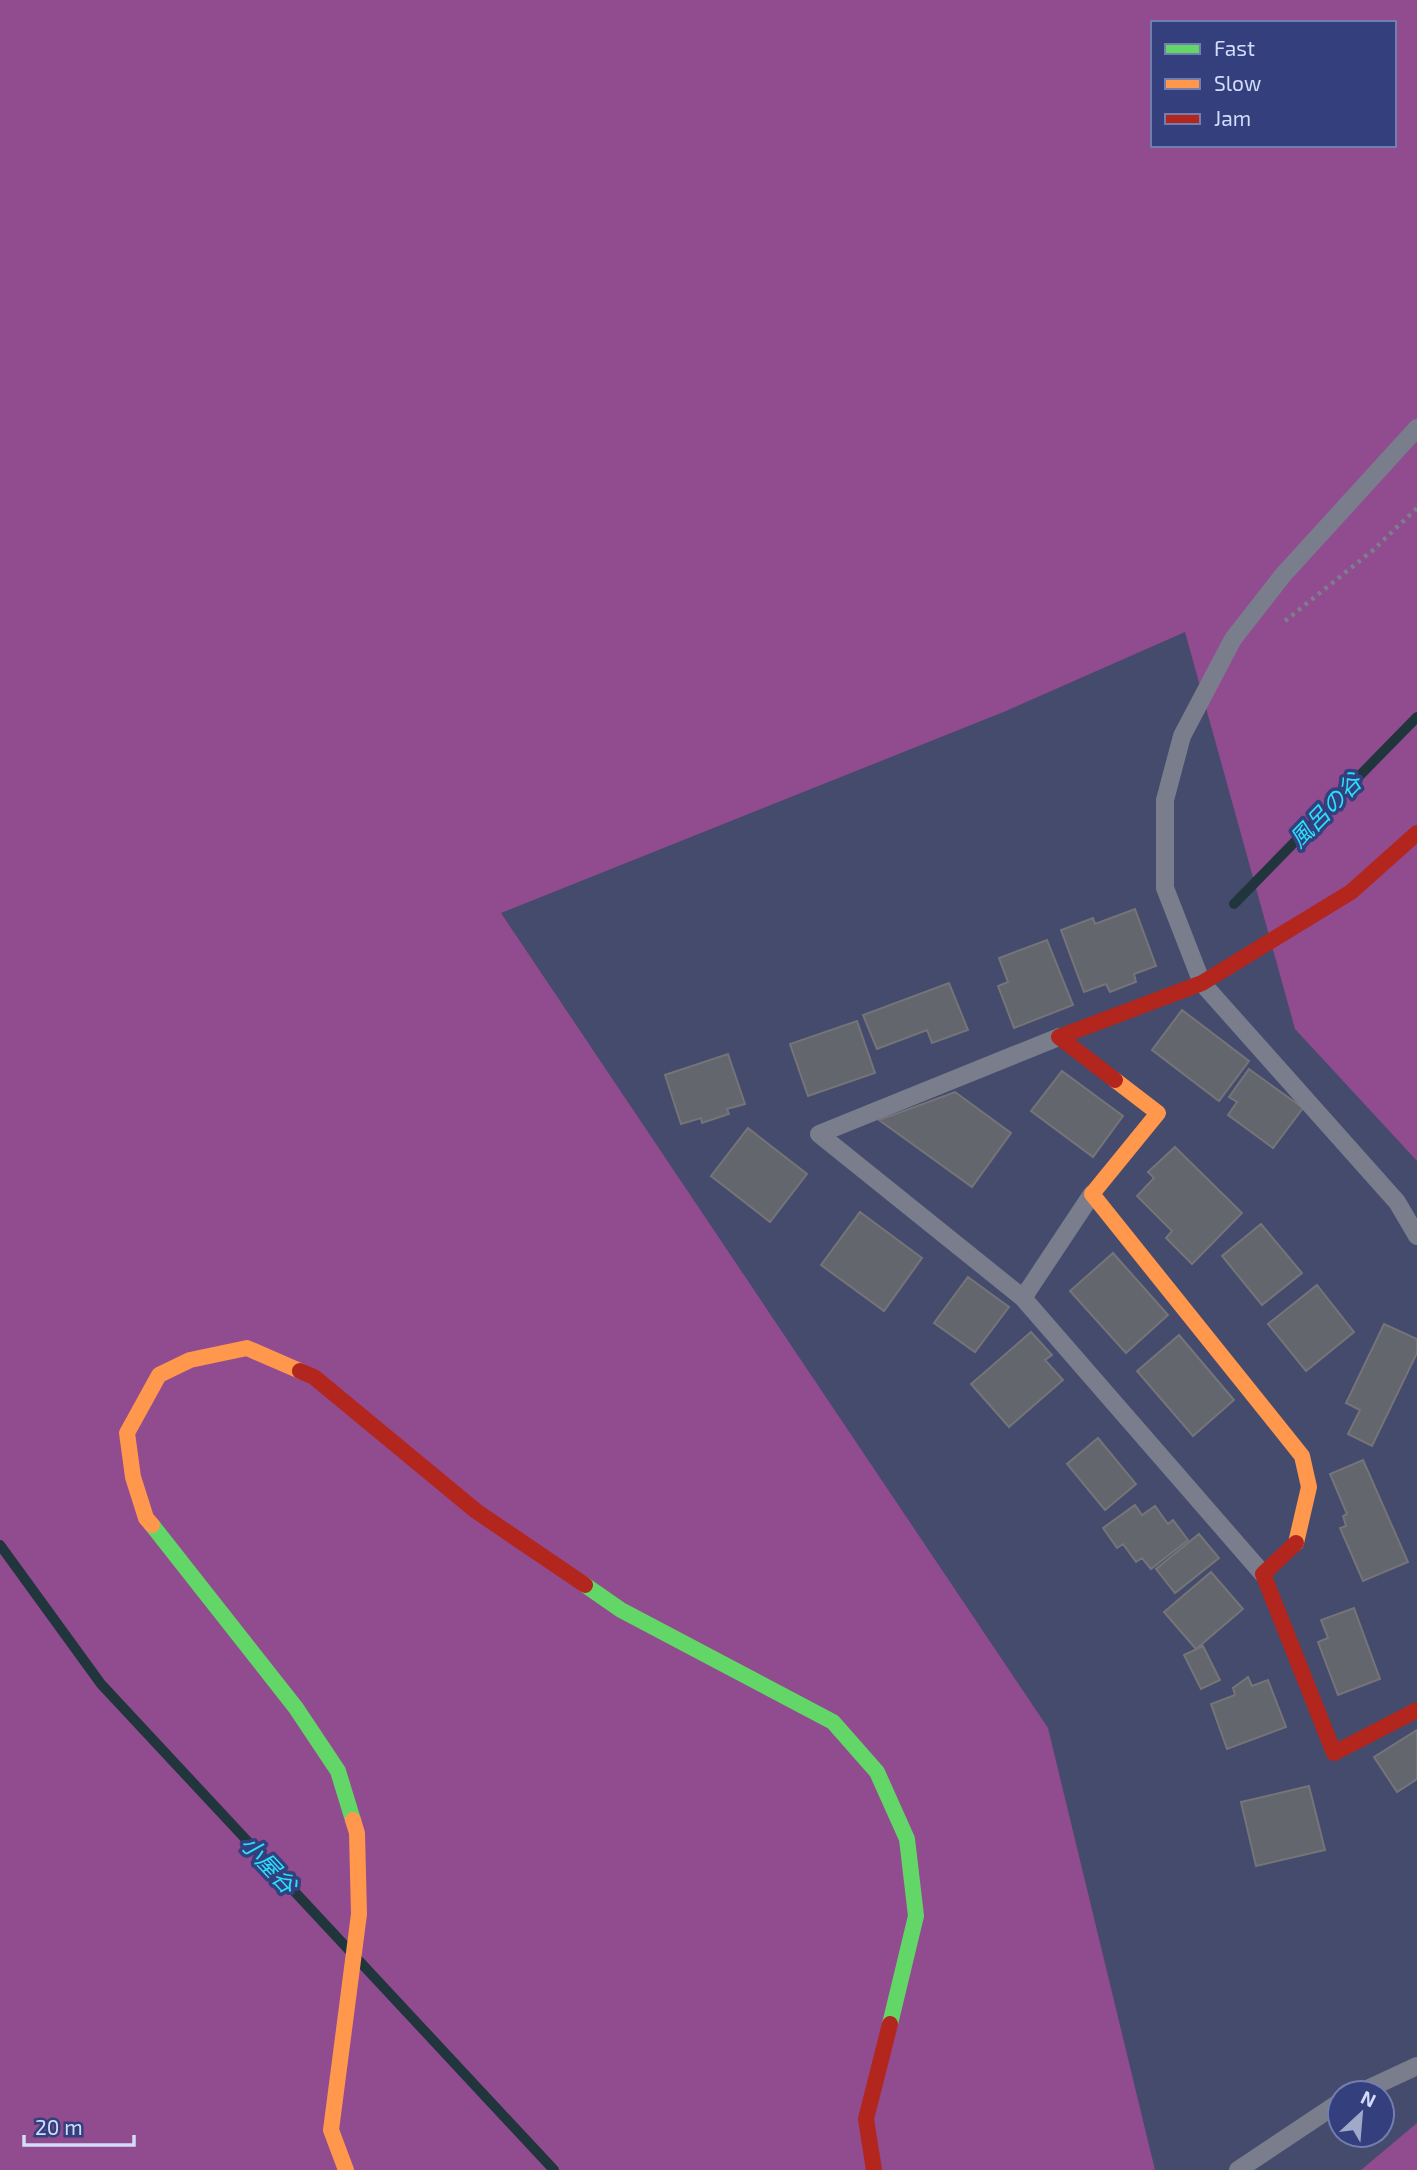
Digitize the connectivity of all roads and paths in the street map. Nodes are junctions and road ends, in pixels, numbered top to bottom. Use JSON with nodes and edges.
{"nodes":[{"id":1,"x":1417,"y":428,"type":"edge"},
{"id":2,"x":1417,"y":508,"type":"edge"},
{"id":3,"x":1275,"y":629,"type":"dead end"},
{"id":4,"x":1417,"y":833,"type":"edge"},
{"id":5,"x":1202,"y":984,"type":"junction"},
{"id":6,"x":1059,"y":1037,"type":"junction"},
{"id":7,"x":1092,"y":1194,"type":"junction"},
{"id":8,"x":1417,"y":1236,"type":"edge"},
{"id":9,"x":1023,"y":1298,"type":"junction"},
{"id":10,"x":1263,"y":1574,"type":"junction"},
{"id":11,"x":1417,"y":1710,"type":"edge"},
{"id":12,"x":1417,"y":2066,"type":"edge"},
{"id":13,"x":1389,"y":2079,"type":"edge"},
{"id":14,"x":1326,"y":2111,"type":"edge"},
{"id":15,"x":346,"y":2170,"type":"edge"},
{"id":16,"x":874,"y":2170,"type":"edge"},
{"id":17,"x":1238,"y":2170,"type":"edge"}],
"edges":[{"from":1,"to":5,"type":"street"},
{"from":2,"to":3,"type":"path"},
{"from":4,"to":5,"type":"street"},
{"from":5,"to":6,"type":"street"},
{"from":5,"to":8,"type":"street"},
{"from":6,"to":7,"type":"street"},
{"from":6,"to":9,"type":"street"},
{"from":7,"to":9,"type":"street"},
{"from":7,"to":10,"type":"street"},
{"from":9,"to":10,"type":"street"},
{"from":10,"to":11,"type":"street"},
{"from":12,"to":13,"type":"street"},
{"from":14,"to":17,"type":"street"},
{"from":15,"to":16,"type":"street"}]}
